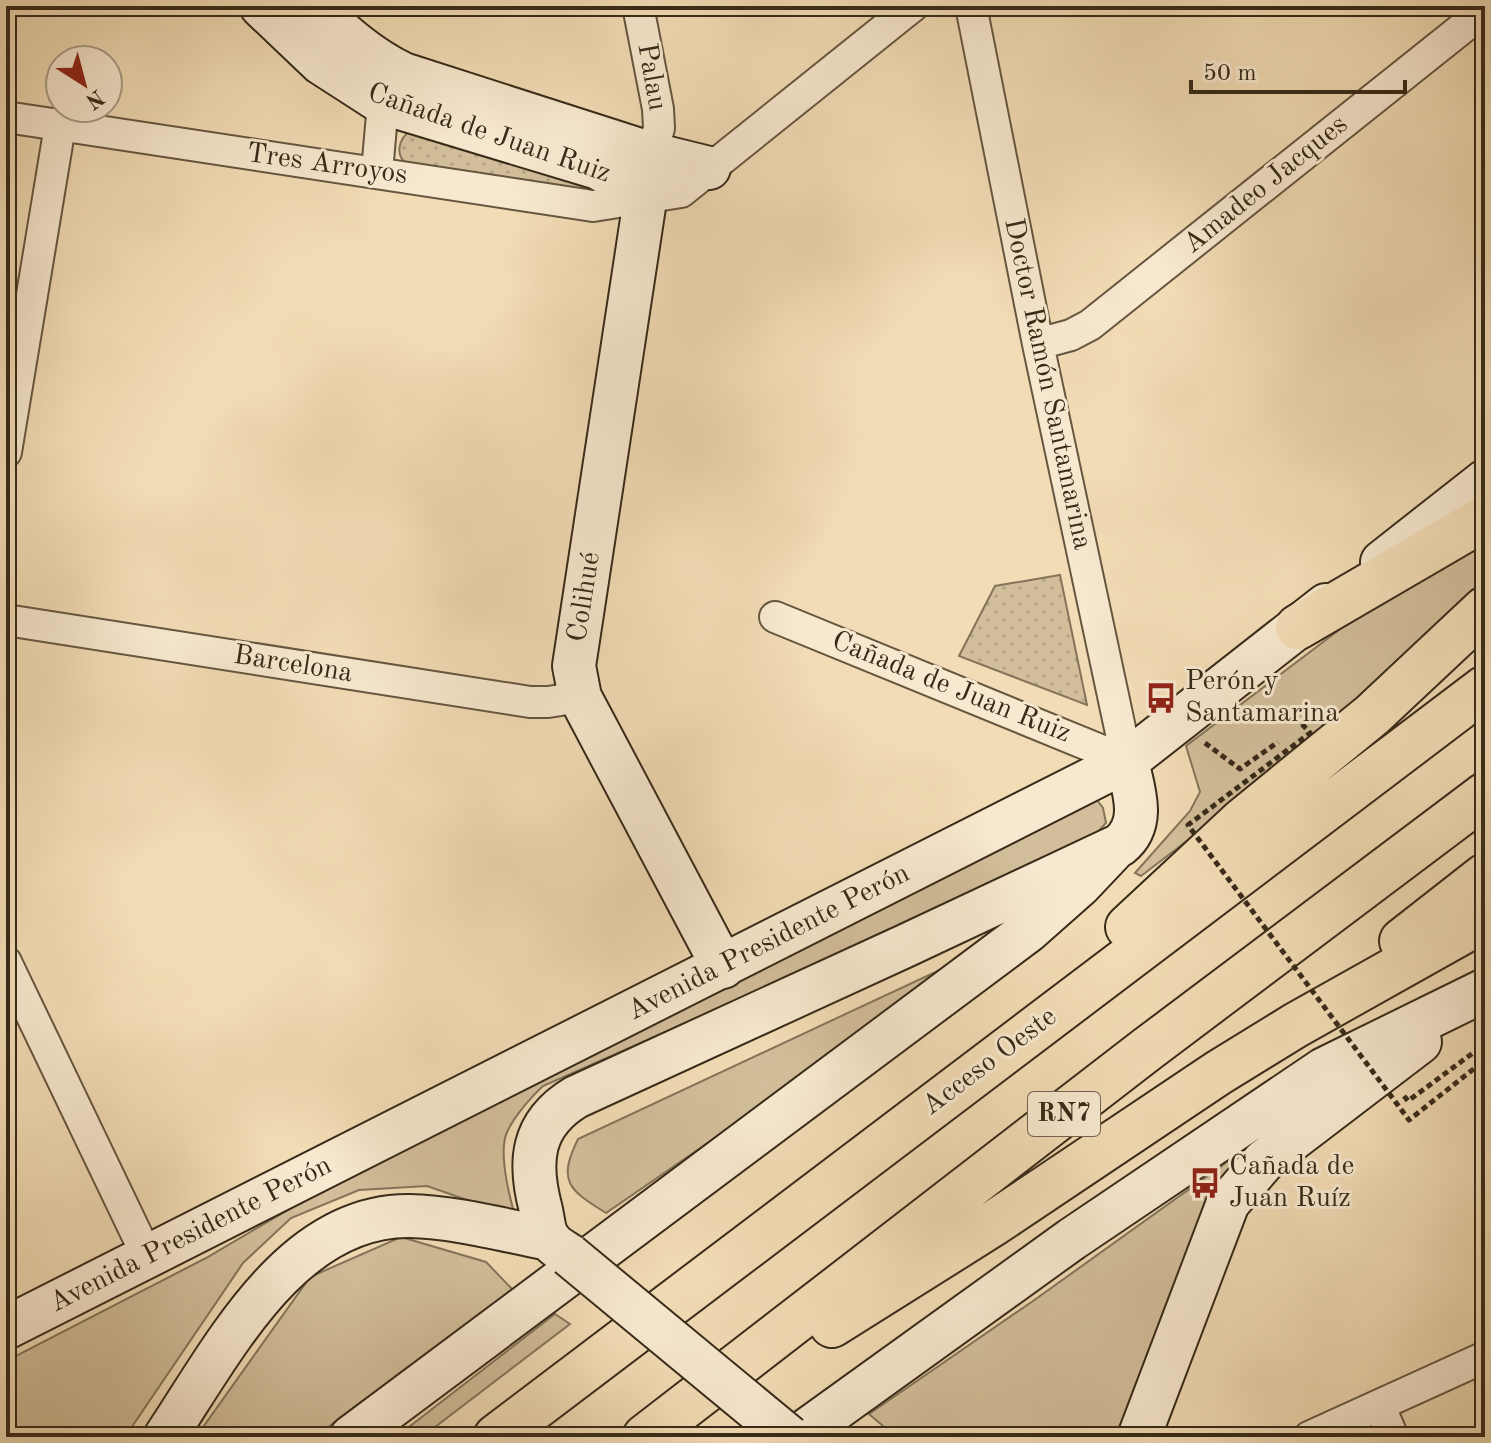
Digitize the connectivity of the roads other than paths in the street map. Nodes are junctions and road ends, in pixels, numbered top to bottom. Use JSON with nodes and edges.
{"nodes":[{"id":1,"x":261,"y":6,"type":"edge"},
{"id":2,"x":313,"y":6,"type":"edge"},
{"id":3,"x":638,"y":6,"type":"edge"},
{"id":4,"x":913,"y":6,"type":"edge"},
{"id":5,"x":971,"y":6,"type":"edge"},
{"id":6,"x":1485,"y":10,"type":"edge"},
{"id":7,"x":383,"y":103,"type":"junction"},
{"id":8,"x":6,"y":117,"type":"edge"},
{"id":9,"x":60,"y":126,"type":"junction"},
{"id":10,"x":652,"y":154,"type":"junction"},
{"id":11,"x":709,"y":168,"type":"junction"},
{"id":12,"x":377,"y":172,"type":"junction"},
{"id":13,"x":647,"y":196,"type":"junction"},
{"id":14,"x":1038,"y":344,"type":"junction"},
{"id":15,"x":6,"y":452,"type":"edge"},
{"id":16,"x":1485,"y":481,"type":"edge"},
{"id":17,"x":1485,"y":518,"type":"edge"},
{"id":18,"x":1485,"y":609,"type":"edge"},
{"id":19,"x":775,"y":617,"type":"dead end"},
{"id":20,"x":6,"y":620,"type":"edge"},
{"id":21,"x":1298,"y":627,"type":"junction"},
{"id":22,"x":1485,"y":688,"type":"edge"},
{"id":23,"x":580,"y":697,"type":"junction"},
{"id":24,"x":1127,"y":761,"type":"junction"},
{"id":25,"x":1485,"y":795,"type":"edge"},
{"id":26,"x":1116,"y":847,"type":"junction"},
{"id":27,"x":1485,"y":876,"type":"edge"},
{"id":28,"x":1485,"y":919,"type":"edge"},
{"id":29,"x":6,"y":962,"type":"edge"},
{"id":30,"x":723,"y":967,"type":"junction"},
{"id":31,"x":1485,"y":992,"type":"edge"},
{"id":32,"x":1296,"y":1025,"type":"junction"},
{"id":33,"x":954,"y":1089,"type":"junction"},
{"id":34,"x":559,"y":1247,"type":"junction"},
{"id":35,"x":148,"y":1258,"type":"junction"},
{"id":36,"x":6,"y":1328,"type":"edge"},
{"id":37,"x":1485,"y":1357,"type":"edge"},
{"id":38,"x":1379,"y":1405,"type":"junction"},
{"id":39,"x":165,"y":1437,"type":"edge"},
{"id":40,"x":351,"y":1437,"type":"edge"},
{"id":41,"x":496,"y":1437,"type":"edge"},
{"id":42,"x":645,"y":1437,"type":"edge"},
{"id":43,"x":654,"y":1437,"type":"edge"},
{"id":44,"x":789,"y":1437,"type":"edge"},
{"id":45,"x":797,"y":1437,"type":"edge"},
{"id":46,"x":1139,"y":1437,"type":"edge"},
{"id":47,"x":1309,"y":1437,"type":"edge"},
{"id":48,"x":1393,"y":1437,"type":"edge"}],
"edges":[{"from":1,"to":7,"type":"main road","name":"Cañada de Juan Ruiz"},
{"from":2,"to":10,"type":"main road","name":"Cañada de Juan Ruiz"},
{"from":3,"to":10,"type":"street","name":"Palau"},
{"from":4,"to":11,"type":"street","name":"Tres Arroyos"},
{"from":5,"to":14,"type":"street","name":"Doctor Ramón Santamarina"},
{"from":6,"to":14,"type":"street","name":"Amadeo Jacques"},
{"from":7,"to":12,"type":"street"},
{"from":7,"to":13,"type":"main road","name":"Cañada de Juan Ruiz"},
{"from":8,"to":9,"type":"street","name":"Tres Arroyos"},
{"from":9,"to":12,"type":"street","name":"Tres Arroyos"},
{"from":9,"to":15,"type":"street"},
{"from":10,"to":11,"type":"main road","name":"Cañada de Juan Ruiz"},
{"from":10,"to":13,"type":"main road","name":"Palau"},
{"from":11,"to":13,"type":"street","name":"Tres Arroyos"},
{"from":12,"to":13,"type":"street","name":"Tres Arroyos"},
{"from":13,"to":23,"type":"main road","name":"Colihué"},
{"from":14,"to":24,"type":"street","name":"Doctor Ramón Santamarina"},
{"from":16,"to":21,"type":"main road","name":"Avenida Presidente Perón"},
{"from":17,"to":21,"type":"highway"},
{"from":18,"to":33,"type":"highway"},
{"from":19,"to":24,"type":"street","name":"Cañada de Juan Ruiz"},
{"from":20,"to":23,"type":"street","name":"Barcelona"},
{"from":21,"to":24,"type":"main road","name":"Avenida Presidente Perón"},
{"from":22,"to":33,"type":"highway","name":"Acceso Oeste"},
{"from":23,"to":30,"type":"main road","name":"Colihué"},
{"from":24,"to":26,"type":"main road"},
{"from":24,"to":30,"type":"main road","name":"Avenida Presidente Perón"},
{"from":25,"to":42,"type":"highway","number":"RN7"},
{"from":26,"to":34,"type":"main road"},
{"from":26,"to":40,"type":"main road"},
{"from":27,"to":32,"type":"highway"},
{"from":28,"to":32,"type":"highway"},
{"from":29,"to":35,"type":"street"},
{"from":30,"to":35,"type":"main road","name":"Avenida Presidente Perón"},
{"from":31,"to":45,"type":"main road"},
{"from":31,"to":46,"type":"main road"},
{"from":32,"to":43,"type":"highway"},
{"from":33,"to":41,"type":"highway","name":"Acceso Oeste"},
{"from":34,"to":39,"type":"main road"},
{"from":34,"to":44,"type":"main road","bridge":true},
{"from":35,"to":36,"type":"main road","name":"Avenida Presidente Perón"},
{"from":37,"to":38,"type":"street"},
{"from":38,"to":47,"type":"street"},
{"from":38,"to":48,"type":"street"}]}
